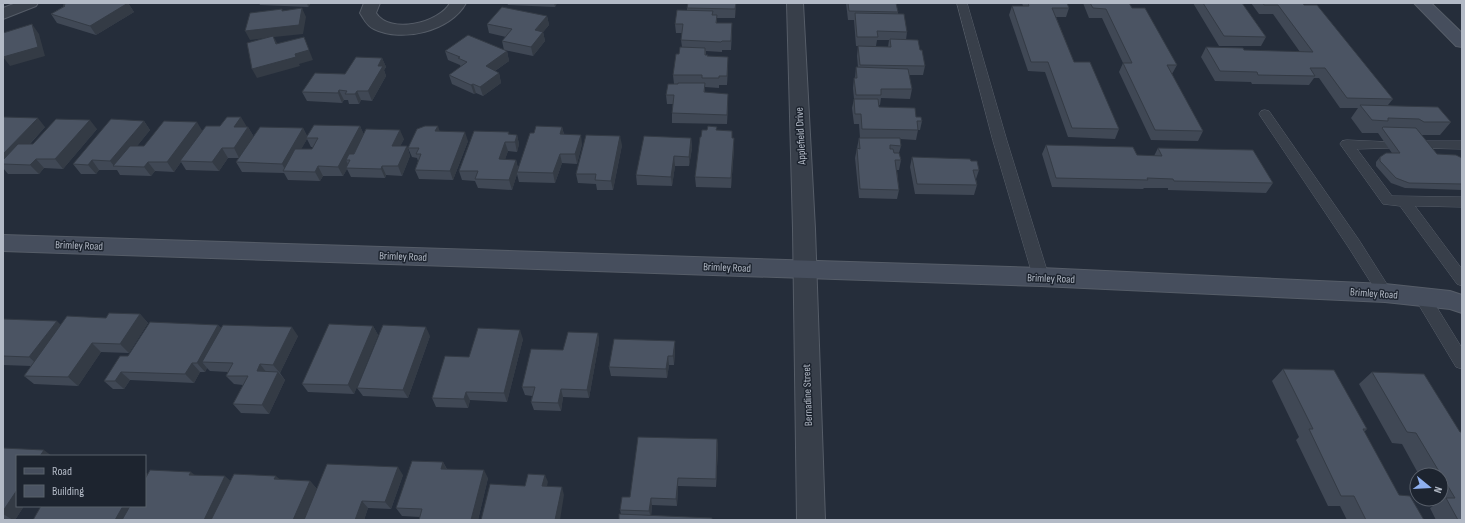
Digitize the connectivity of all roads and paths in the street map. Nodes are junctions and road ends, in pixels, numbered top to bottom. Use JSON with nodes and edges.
{"nodes":[{"id":1,"x":30,"y":3,"type":"edge"},
{"id":2,"x":372,"y":3,"type":"edge"},
{"id":3,"x":458,"y":3,"type":"edge"},
{"id":4,"x":795,"y":3,"type":"edge"},
{"id":5,"x":962,"y":3,"type":"edge"},
{"id":6,"x":1422,"y":3,"type":"edge"},
{"id":7,"x":3,"y":14,"type":"edge"},
{"id":8,"x":1462,"y":42,"type":"edge"},
{"id":9,"x":1265,"y":114,"type":"dead end"},
{"id":10,"x":1386,"y":145,"type":"dead end"},
{"id":11,"x":1421,"y":145,"type":"edge"},
{"id":12,"x":1462,"y":145,"type":"edge"},
{"id":13,"x":1438,"y":189,"type":"edge"},
{"id":14,"x":1404,"y":201,"type":"junction"},
{"id":15,"x":1448,"y":202,"type":"junction"},
{"id":16,"x":1462,"y":202,"type":"edge"},
{"id":17,"x":3,"y":242,"type":"edge"},
{"id":18,"x":804,"y":270,"type":"junction"},
{"id":19,"x":1041,"y":277,"type":"junction"},
{"id":20,"x":1462,"y":280,"type":"edge"},
{"id":21,"x":1385,"y":293,"type":"junction"},
{"id":22,"x":1422,"y":297,"type":"junction"},
{"id":23,"x":1458,"y":300,"type":"edge"},
{"id":24,"x":1462,"y":362,"type":"edge"},
{"id":25,"x":811,"y":520,"type":"edge"}],
"edges":[{"from":1,"to":7,"type":"street"},
{"from":2,"to":3,"type":"street"},
{"from":4,"to":18,"type":"street","name":"Applefield Drive"},
{"from":5,"to":19,"type":"lane"},
{"from":6,"to":8,"type":"main road"},
{"from":9,"to":21,"type":"lane"},
{"from":10,"to":14,"type":"lane"},
{"from":11,"to":12,"type":"lane"},
{"from":13,"to":15,"type":"lane"},
{"from":14,"to":15,"type":"lane"},
{"from":14,"to":20,"type":"lane"},
{"from":15,"to":16,"type":"lane"},
{"from":17,"to":18,"type":"main road","name":"Brimley Road"},
{"from":18,"to":19,"type":"main road","name":"Brimley Road"},
{"from":18,"to":25,"type":"street","name":"Bernadine Street"},
{"from":19,"to":21,"type":"main road","name":"Brimley Road"},
{"from":21,"to":22,"type":"main road","name":"Brimley Road"},
{"from":22,"to":23,"type":"main road","name":"Brimley Road"},
{"from":22,"to":24,"type":"lane"}]}
